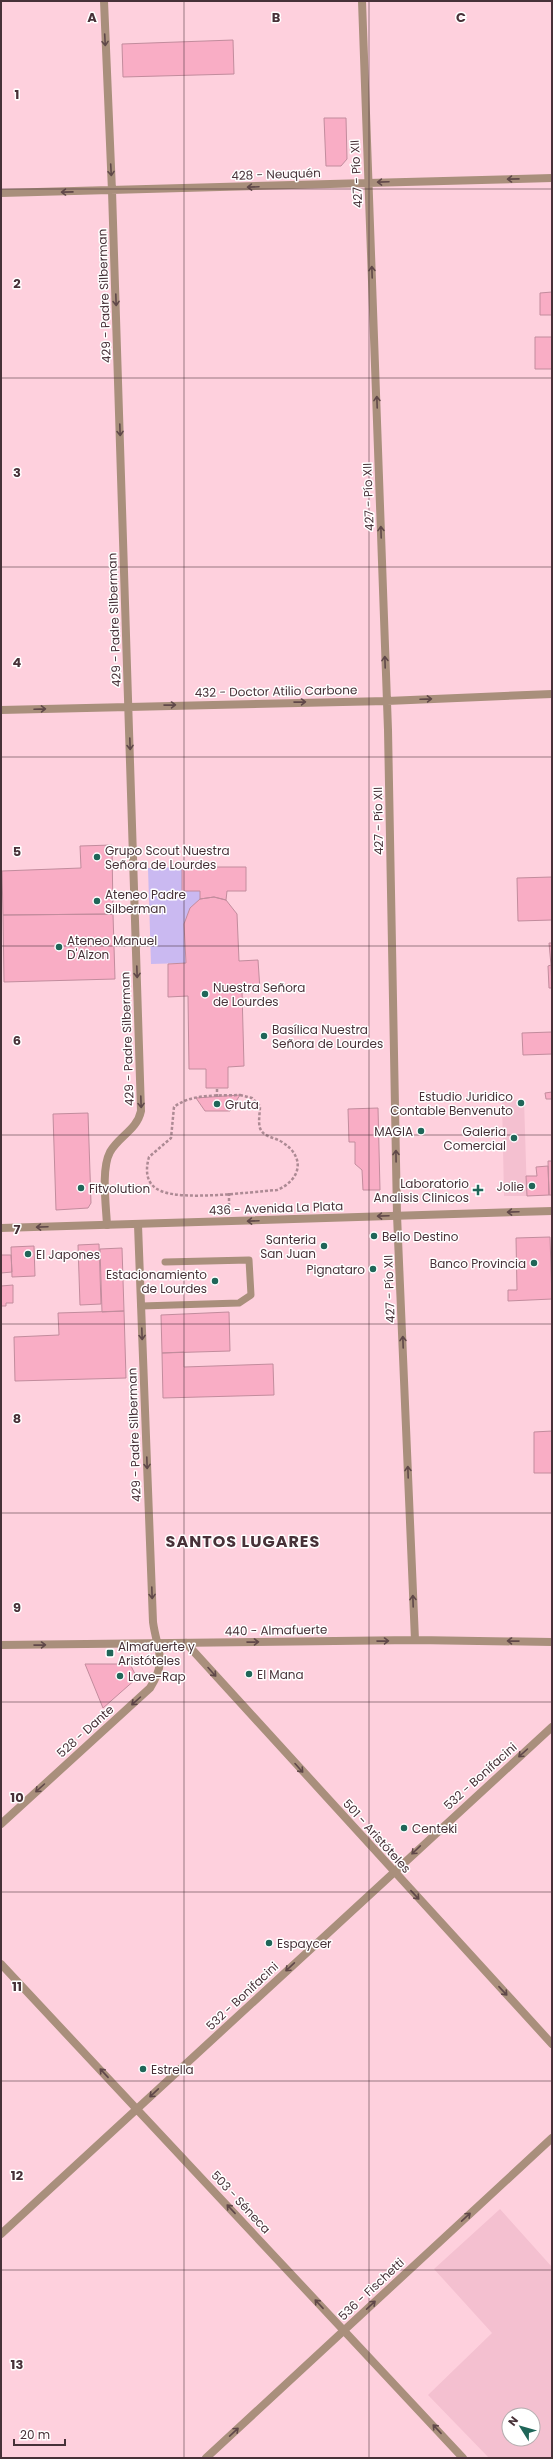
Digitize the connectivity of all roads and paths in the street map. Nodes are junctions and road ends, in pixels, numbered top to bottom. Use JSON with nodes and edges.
{"nodes":[{"id":1,"x":104,"y":1,"type":"edge"},
{"id":2,"x":362,"y":1,"type":"edge"},
{"id":3,"x":552,"y":178,"type":"edge"},
{"id":4,"x":368,"y":183,"type":"junction"},
{"id":5,"x":112,"y":191,"type":"junction"},
{"id":6,"x":1,"y":194,"type":"edge"},
{"id":7,"x":552,"y":694,"type":"edge"},
{"id":8,"x":387,"y":700,"type":"junction"},
{"id":9,"x":129,"y":706,"type":"junction"},
{"id":10,"x":1,"y":710,"type":"edge"},
{"id":11,"x":217,"y":1088,"type":"dead end"},
{"id":12,"x":217,"y":1097,"type":"junction"},
{"id":13,"x":552,"y":1211,"type":"edge"},
{"id":14,"x":397,"y":1215,"type":"junction"},
{"id":15,"x":107,"y":1225,"type":"junction"},
{"id":16,"x":138,"y":1225,"type":"junction"},
{"id":17,"x":1,"y":1228,"type":"edge"},
{"id":18,"x":165,"y":1262,"type":"dead end"},
{"id":19,"x":141,"y":1306,"type":"junction"},
{"id":20,"x":414,"y":1640,"type":"junction"},
{"id":21,"x":159,"y":1642,"type":"junction"},
{"id":22,"x":552,"y":1642,"type":"edge"},
{"id":23,"x":186,"y":1643,"type":"junction"},
{"id":24,"x":1,"y":1645,"type":"edge"},
{"id":25,"x":552,"y":1727,"type":"edge"},
{"id":26,"x":1,"y":1824,"type":"edge"},
{"id":27,"x":394,"y":1872,"type":"junction"},
{"id":28,"x":1,"y":1964,"type":"edge"},
{"id":29,"x":552,"y":2044,"type":"edge"},
{"id":30,"x":137,"y":2108,"type":"junction"},
{"id":31,"x":552,"y":2138,"type":"edge"},
{"id":32,"x":1,"y":2234,"type":"edge"},
{"id":33,"x":344,"y":2330,"type":"junction"},
{"id":34,"x":206,"y":2458,"type":"edge"},
{"id":35,"x":463,"y":2458,"type":"edge"}],
"edges":[{"from":1,"to":5,"type":"street","name":"429 - Padre Silberman","one_way":true},
{"from":2,"to":4,"type":"street","name":"427 - Pío XII"},
{"from":3,"to":4,"type":"street","name":"428 - Neuquén","one_way":true},
{"from":4,"to":5,"type":"street","name":"428 - Neuquén","one_way":true},
{"from":8,"to":4,"type":"street","name":"427 - Pío XII","one_way":true},
{"from":5,"to":6,"type":"street","name":"428 - Neuquén","one_way":true},
{"from":5,"to":9,"type":"street","name":"429 - Padre Silberman","one_way":true},
{"from":8,"to":7,"type":"street","name":"432 - Doctor Atilio Carbone","one_way":true},
{"from":9,"to":8,"type":"street","name":"432 - Doctor Atilio Carbone","one_way":true},
{"from":14,"to":8,"type":"street","name":"427 - Pío XII","one_way":true},
{"from":10,"to":9,"type":"street","name":"432 - Doctor Atilio Carbone","one_way":true},
{"from":9,"to":15,"type":"street","name":"429 - Padre Silberman","one_way":true},
{"from":11,"to":12,"type":"path"},
{"from":12,"to":12,"type":"path"},
{"from":13,"to":14,"type":"street","name":"436 - Avenida La Plata","one_way":true},
{"from":14,"to":16,"type":"street","name":"436 - Avenida La Plata","one_way":true},
{"from":20,"to":14,"type":"street","name":"427 - Pío XII","one_way":true},
{"from":15,"to":16,"type":"street","name":"436 - Avenida La Plata"},
{"from":15,"to":17,"type":"street","name":"436 - Avenida La Plata","one_way":true},
{"from":16,"to":19,"type":"street","name":"429 - Padre Silberman"},
{"from":18,"to":19,"type":"lane"},
{"from":19,"to":21,"type":"street","name":"429 - Padre Silberman","one_way":true},
{"from":22,"to":20,"type":"street","name":"440 - Almafuerte","one_way":true},
{"from":23,"to":20,"type":"street","name":"440 - Almafuerte","one_way":true},
{"from":21,"to":23,"type":"street","name":"440 - Almafuerte"},
{"from":24,"to":21,"type":"street","name":"440 - Almafuerte","one_way":true},
{"from":21,"to":26,"type":"street","name":"528 - Dante","one_way":true},
{"from":23,"to":27,"type":"street","name":"501 - Aristóteles","one_way":true},
{"from":25,"to":27,"type":"street","name":"532 - Bonifacini","one_way":true},
{"from":27,"to":29,"type":"street","name":"501 - Aristóteles","one_way":true},
{"from":27,"to":30,"type":"street","name":"532 - Bonifacini","one_way":true},
{"from":30,"to":28,"type":"street","name":"503 - Séneca","one_way":true},
{"from":30,"to":32,"type":"street","name":"532 - Bonifacini"},
{"from":33,"to":30,"type":"street","name":"503 - Séneca","one_way":true},
{"from":33,"to":31,"type":"street","name":"536 - Fischetti","one_way":true},
{"from":34,"to":33,"type":"street","name":"536 - Fischetti","one_way":true},
{"from":35,"to":33,"type":"street","name":"503 - Séneca","one_way":true}]}
